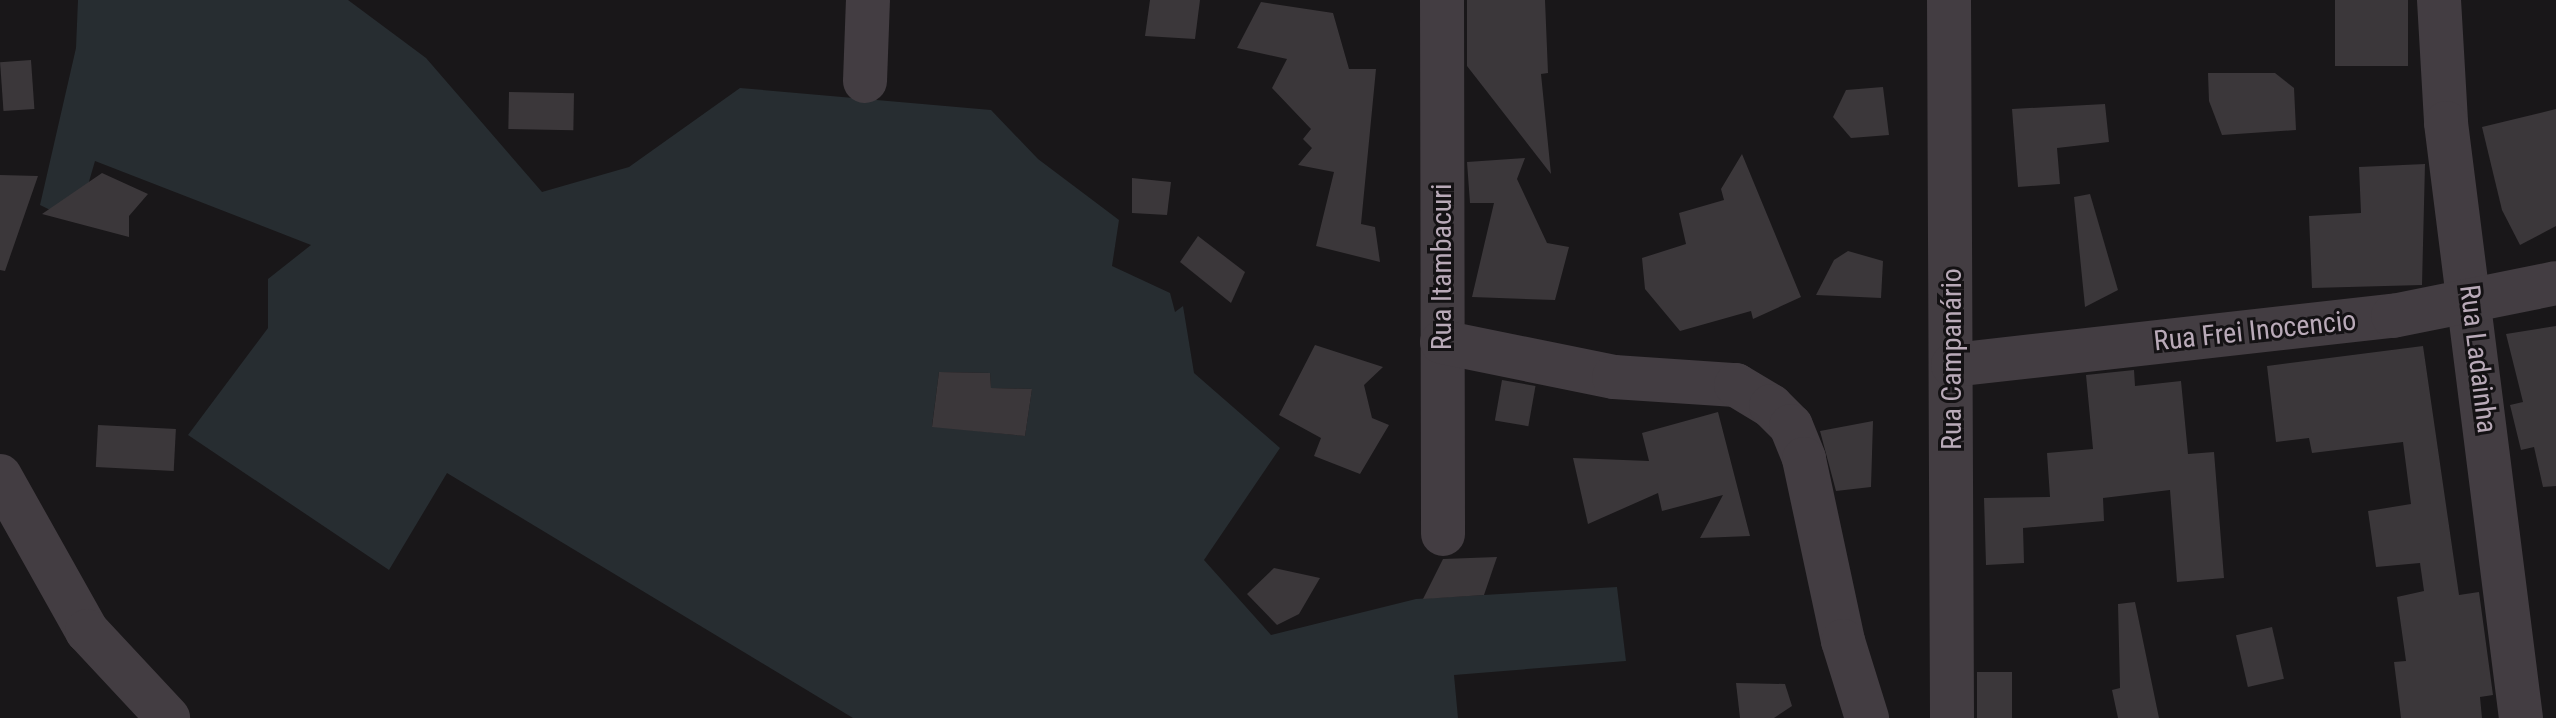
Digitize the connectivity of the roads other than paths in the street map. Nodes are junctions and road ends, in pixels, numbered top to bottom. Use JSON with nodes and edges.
{"nodes":[{"id":1,"x":868,"y":0,"type":"edge"},
{"id":2,"x":1442,"y":0,"type":"edge"},
{"id":3,"x":1949,"y":0,"type":"edge"},
{"id":4,"x":2439,"y":0,"type":"edge"},
{"id":5,"x":865,"y":81,"type":"dead end"},
{"id":6,"x":2556,"y":283,"type":"edge"},
{"id":7,"x":2471,"y":301,"type":"junction"},
{"id":8,"x":1442,"y":342,"type":"junction"},
{"id":9,"x":1953,"y":365,"type":"junction"},
{"id":10,"x":0,"y":476,"type":"edge"},
{"id":11,"x":1443,"y":534,"type":"dead end"},
{"id":12,"x":168,"y":718,"type":"edge"},
{"id":13,"x":1867,"y":718,"type":"edge"},
{"id":14,"x":1952,"y":718,"type":"edge"},
{"id":15,"x":2521,"y":718,"type":"edge"}],
"edges":[{"from":1,"to":5,"type":"street"},
{"from":2,"to":8,"type":"street","name":"Rua Itambacuri"},
{"from":3,"to":9,"type":"street","name":"Rua Campanário"},
{"from":4,"to":7,"type":"street","name":"Rua Ladainha"},
{"from":6,"to":7,"type":"street","name":"Rua Frei Inocencio"},
{"from":7,"to":9,"type":"street","name":"Rua Frei Inocencio"},
{"from":7,"to":15,"type":"street","name":"Rua Ladainha"},
{"from":8,"to":11,"type":"street","name":"Rua Itambacuri"},
{"from":8,"to":13,"type":"street"},
{"from":9,"to":14,"type":"street","name":"Rua Campanário"},
{"from":10,"to":12,"type":"street"}]}
